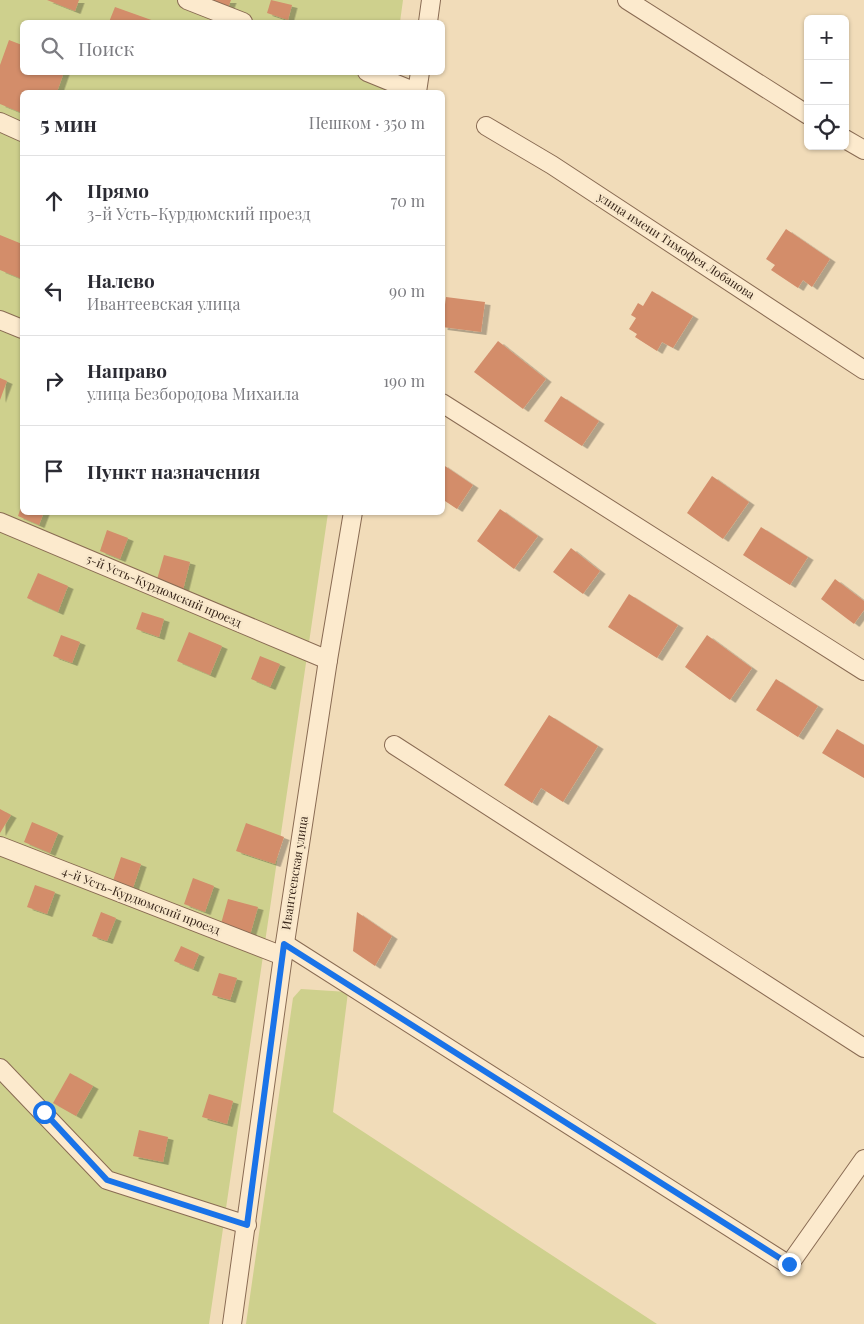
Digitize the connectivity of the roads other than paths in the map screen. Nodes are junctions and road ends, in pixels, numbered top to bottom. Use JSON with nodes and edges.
{"nodes":[{"id":1,"x":187,"y":0,"type":"edge"},
{"id":2,"x":431,"y":0,"type":"edge"},
{"id":3,"x":627,"y":0,"type":"edge"},
{"id":4,"x":238,"y":20,"type":"edge"},
{"id":5,"x":428,"y":20,"type":"edge"},
{"id":6,"x":374,"y":75,"type":"edge"},
{"id":7,"x":420,"y":75,"type":"edge"},
{"id":8,"x":412,"y":90,"type":"edge"},
{"id":9,"x":417,"y":90,"type":"edge"},
{"id":10,"x":804,"y":112,"type":"edge"},
{"id":11,"x":0,"y":122,"type":"edge"},
{"id":12,"x":486,"y":126,"type":"dead end"},
{"id":13,"x":20,"y":131,"type":"edge"},
{"id":14,"x":849,"y":141,"type":"edge"},
{"id":15,"x":864,"y":150,"type":"edge"},
{"id":16,"x":0,"y":320,"type":"edge"},
{"id":17,"x":20,"y":329,"type":"edge"},
{"id":18,"x":864,"y":370,"type":"edge"},
{"id":19,"x":445,"y":405,"type":"edge"},
{"id":20,"x":352,"y":515,"type":"edge"},
{"id":21,"x":0,"y":522,"type":"edge"},
{"id":22,"x":328,"y":660,"type":"junction"},
{"id":23,"x":864,"y":672,"type":"edge"},
{"id":24,"x":394,"y":745,"type":"dead end"},
{"id":25,"x":0,"y":846,"type":"edge"},
{"id":26,"x":284,"y":950,"type":"junction"},
{"id":27,"x":864,"y":1048,"type":"edge"},
{"id":28,"x":0,"y":1068,"type":"edge"},
{"id":29,"x":864,"y":1159,"type":"edge"},
{"id":30,"x":247,"y":1225,"type":"junction"},
{"id":31,"x":232,"y":1324,"type":"edge"}],
"edges":[{"from":1,"to":4,"type":"street"},
{"from":2,"to":5,"type":"street"},
{"from":3,"to":10,"type":"street"},
{"from":6,"to":8,"type":"street"},
{"from":7,"to":9,"type":"street"},
{"from":11,"to":13,"type":"street"},
{"from":12,"to":18,"type":"street","name":"улица имени Тимофея Лобанова"},
{"from":14,"to":15,"type":"street"},
{"from":16,"to":17,"type":"street"},
{"from":19,"to":23,"type":"street"},
{"from":20,"to":22,"type":"street","name":"Ивантеевская улица"},
{"from":21,"to":22,"type":"street","name":"5-й Усть-Курдюмский проезд"},
{"from":22,"to":26,"type":"street","name":"Ивантеевская улица"},
{"from":24,"to":27,"type":"street"},
{"from":25,"to":26,"type":"street","name":"4-й Усть-Курдюмский проезд"},
{"from":26,"to":29,"type":"street","name":"4-й Усть-Курдюмский проезд"},
{"from":26,"to":30,"type":"street","name":"Ивантеевская улица"},
{"from":28,"to":30,"type":"street"},
{"from":30,"to":31,"type":"street","name":"Ивантеевская улица"}]}
